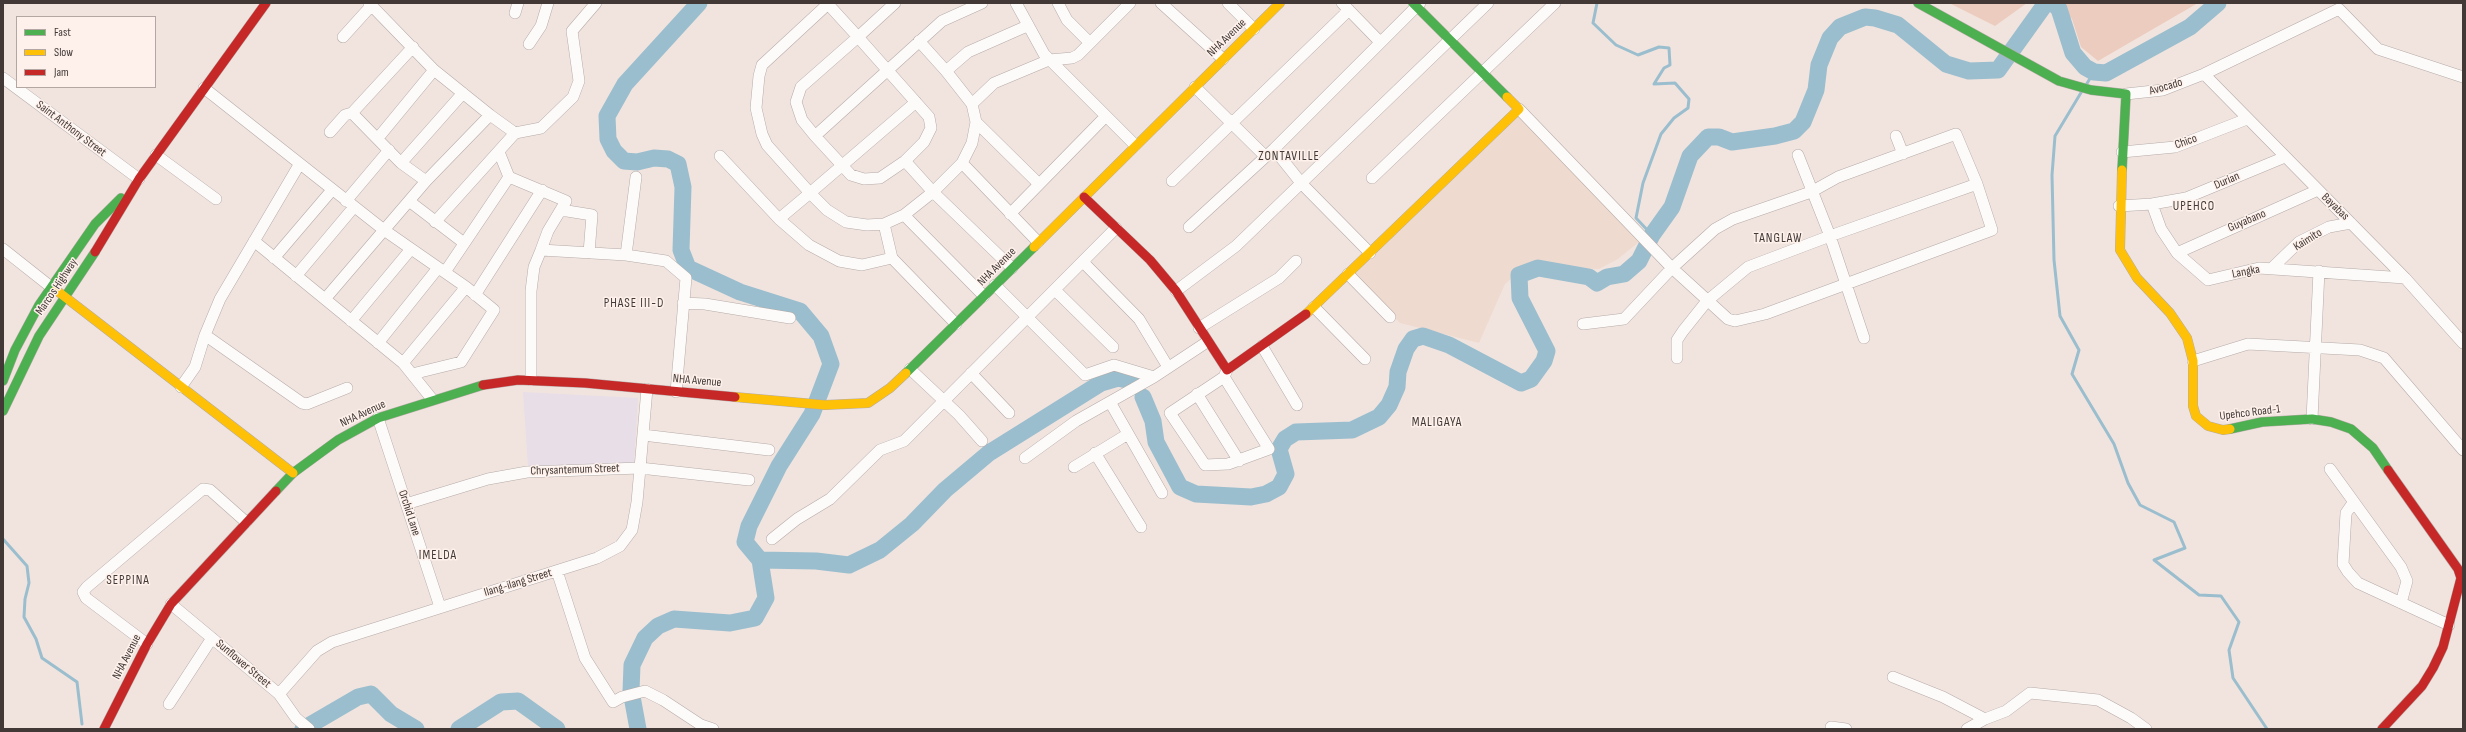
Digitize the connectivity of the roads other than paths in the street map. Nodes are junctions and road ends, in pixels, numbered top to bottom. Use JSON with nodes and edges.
{"nodes":[{"id":1,"x":266,"y":3,"type":"edge"},
{"id":2,"x":548,"y":3,"type":"edge"},
{"id":3,"x":596,"y":3,"type":"edge"},
{"id":4,"x":828,"y":3,"type":"edge"},
{"id":5,"x":895,"y":3,"type":"edge"},
{"id":6,"x":982,"y":3,"type":"edge"},
{"id":7,"x":1016,"y":3,"type":"edge"},
{"id":8,"x":1058,"y":3,"type":"edge"},
{"id":9,"x":1130,"y":3,"type":"edge"},
{"id":10,"x":1161,"y":3,"type":"edge"},
{"id":11,"x":1228,"y":3,"type":"edge"},
{"id":12,"x":1280,"y":3,"type":"edge"},
{"id":13,"x":1488,"y":3,"type":"edge"},
{"id":14,"x":1555,"y":3,"type":"edge"},
{"id":15,"x":1918,"y":3,"type":"edge"},
{"id":16,"x":370,"y":4,"type":"edge"},
{"id":17,"x":1416,"y":4,"type":"edge"},
{"id":18,"x":1346,"y":6,"type":"edge"},
{"id":19,"x":1027,"y":26,"type":"junction"},
{"id":20,"x":1254,"y":29,"type":"junction"},
{"id":21,"x":343,"y":37,"type":"dead end"},
{"id":22,"x":858,"y":37,"type":"junction"},
{"id":23,"x":1449,"y":38,"type":"junction"},
{"id":24,"x":919,"y":41,"type":"junction"},
{"id":25,"x":1090,"y":42,"type":"junction"},
{"id":26,"x":1380,"y":42,"type":"junction"},
{"id":27,"x":529,"y":44,"type":"dead end"},
{"id":28,"x":413,"y":47,"type":"junction"},
{"id":29,"x":1223,"y":59,"type":"junction"},
{"id":30,"x":1049,"y":60,"type":"junction"},
{"id":31,"x":434,"y":70,"type":"junction"},
{"id":32,"x":889,"y":71,"type":"junction"},
{"id":33,"x":946,"y":71,"type":"junction"},
{"id":34,"x":1482,"y":73,"type":"junction"},
{"id":35,"x":2204,"y":74,"type":"junction"},
{"id":36,"x":3,"y":78,"type":"edge"},
{"id":37,"x":2463,"y":78,"type":"edge"},
{"id":38,"x":1195,"y":87,"type":"junction"},
{"id":39,"x":16,"y":88,"type":"edge"},
{"id":40,"x":16,"y":88,"type":"edge"},
{"id":41,"x":204,"y":88,"type":"junction"},
{"id":42,"x":463,"y":92,"type":"junction"},
{"id":43,"x":2126,"y":94,"type":"junction"},
{"id":44,"x":916,"y":102,"type":"junction"},
{"id":45,"x":972,"y":104,"type":"junction"},
{"id":46,"x":1519,"y":109,"type":"junction"},
{"id":47,"x":352,"y":113,"type":"junction"},
{"id":48,"x":490,"y":115,"type":"junction"},
{"id":49,"x":1106,"y":116,"type":"junction"},
{"id":50,"x":2247,"y":119,"type":"junction"},
{"id":51,"x":976,"y":122,"type":"junction"},
{"id":52,"x":1231,"y":124,"type":"junction"},
{"id":53,"x":330,"y":132,"type":"dead end"},
{"id":54,"x":515,"y":133,"type":"junction"},
{"id":55,"x":815,"y":136,"type":"junction"},
{"id":56,"x":1896,"y":136,"type":"dead end"},
{"id":57,"x":378,"y":138,"type":"junction"},
{"id":58,"x":1135,"y":145,"type":"junction"},
{"id":59,"x":1274,"y":149,"type":"junction"},
{"id":60,"x":389,"y":150,"type":"junction"},
{"id":61,"x":499,"y":152,"type":"junction"},
{"id":62,"x":2122,"y":152,"type":"junction"},
{"id":63,"x":1903,"y":154,"type":"junction"},
{"id":64,"x":156,"y":155,"type":"junction"},
{"id":65,"x":1798,"y":155,"type":"dead end"},
{"id":66,"x":720,"y":156,"type":"dead end"},
{"id":67,"x":1265,"y":156,"type":"junction"},
{"id":68,"x":2285,"y":157,"type":"junction"},
{"id":69,"x":905,"y":161,"type":"junction"},
{"id":70,"x":401,"y":163,"type":"junction"},
{"id":71,"x":962,"y":163,"type":"junction"},
{"id":72,"x":300,"y":165,"type":"junction"},
{"id":73,"x":842,"y":165,"type":"junction"},
{"id":74,"x":508,"y":177,"type":"junction"},
{"id":75,"x":636,"y":177,"type":"dead end"},
{"id":76,"x":1372,"y":178,"type":"dead end"},
{"id":77,"x":139,"y":179,"type":"junction"},
{"id":78,"x":1172,"y":181,"type":"dead end"},
{"id":79,"x":426,"y":182,"type":"junction"},
{"id":80,"x":1039,"y":184,"type":"junction"},
{"id":81,"x":1302,"y":184,"type":"junction"},
{"id":82,"x":1977,"y":184,"type":"junction"},
{"id":83,"x":332,"y":190,"type":"junction"},
{"id":84,"x":542,"y":190,"type":"junction"},
{"id":85,"x":2318,"y":190,"type":"junction"},
{"id":86,"x":933,"y":192,"type":"junction"},
{"id":87,"x":1811,"y":192,"type":"junction"},
{"id":88,"x":810,"y":193,"type":"junction"},
{"id":89,"x":1084,"y":197,"type":"junction"},
{"id":90,"x":216,"y":199,"type":"dead end"},
{"id":91,"x":409,"y":201,"type":"junction"},
{"id":92,"x":350,"y":204,"type":"junction"},
{"id":93,"x":2152,"y":204,"type":"junction"},
{"id":94,"x":2119,"y":206,"type":"junction"},
{"id":95,"x":561,"y":210,"type":"junction"},
{"id":96,"x":1010,"y":214,"type":"junction"},
{"id":97,"x":904,"y":215,"type":"junction"},
{"id":98,"x":779,"y":219,"type":"junction"},
{"id":99,"x":436,"y":222,"type":"junction"},
{"id":100,"x":2351,"y":223,"type":"junction"},
{"id":101,"x":884,"y":224,"type":"junction"},
{"id":102,"x":1189,"y":227,"type":"dead end"},
{"id":103,"x":1116,"y":228,"type":"junction"},
{"id":104,"x":384,"y":230,"type":"junction"},
{"id":105,"x":1830,"y":236,"type":"junction"},
{"id":106,"x":254,"y":241,"type":"junction"},
{"id":107,"x":1038,"y":242,"type":"junction"},
{"id":108,"x":464,"y":243,"type":"junction"},
{"id":109,"x":411,"y":248,"type":"junction"},
{"id":110,"x":3,"y":249,"type":"edge"},
{"id":111,"x":541,"y":250,"type":"junction"},
{"id":112,"x":589,"y":253,"type":"junction"},
{"id":113,"x":1370,"y":253,"type":"junction"},
{"id":114,"x":2177,"y":253,"type":"junction"},
{"id":115,"x":626,"y":255,"type":"junction"},
{"id":116,"x":274,"y":258,"type":"junction"},
{"id":117,"x":892,"y":258,"type":"junction"},
{"id":118,"x":1296,"y":261,"type":"dead end"},
{"id":119,"x":1083,"y":262,"type":"junction"},
{"id":120,"x":1012,"y":268,"type":"junction"},
{"id":121,"x":1672,"y":268,"type":"junction"},
{"id":122,"x":2271,"y":269,"type":"junction"},
{"id":123,"x":442,"y":270,"type":"junction"},
{"id":124,"x":2319,"y":271,"type":"junction"},
{"id":125,"x":1348,"y":274,"type":"junction"},
{"id":126,"x":296,"y":276,"type":"junction"},
{"id":127,"x":2405,"y":278,"type":"junction"},
{"id":128,"x":1846,"y":284,"type":"junction"},
{"id":129,"x":995,"y":285,"type":"junction"},
{"id":130,"x":51,"y":287,"type":"junction"},
{"id":131,"x":466,"y":287,"type":"junction"},
{"id":132,"x":1055,"y":290,"type":"junction"},
{"id":133,"x":1176,"y":291,"type":"junction"},
{"id":134,"x":475,"y":295,"type":"junction"},
{"id":135,"x":984,"y":296,"type":"junction"},
{"id":136,"x":64,"y":297,"type":"junction"},
{"id":137,"x":325,"y":299,"type":"junction"},
{"id":138,"x":1707,"y":301,"type":"junction"},
{"id":139,"x":684,"y":303,"type":"junction"},
{"id":140,"x":1314,"y":307,"type":"junction"},
{"id":141,"x":1027,"y":317,"type":"junction"},
{"id":142,"x":1390,"y":317,"type":"dead end"},
{"id":143,"x":790,"y":318,"type":"dead end"},
{"id":144,"x":351,"y":321,"type":"junction"},
{"id":145,"x":956,"y":324,"type":"junction"},
{"id":146,"x":1583,"y":324,"type":"dead end"},
{"id":147,"x":1199,"y":328,"type":"junction"},
{"id":148,"x":205,"y":334,"type":"junction"},
{"id":149,"x":1864,"y":338,"type":"dead end"},
{"id":150,"x":1207,"y":342,"type":"junction"},
{"id":151,"x":378,"y":343,"type":"junction"},
{"id":152,"x":2463,"y":343,"type":"edge"},
{"id":153,"x":1262,"y":346,"type":"junction"},
{"id":154,"x":1113,"y":347,"type":"dead end"},
{"id":155,"x":2315,"y":348,"type":"junction"},
{"id":156,"x":1677,"y":358,"type":"dead end"},
{"id":157,"x":1365,"y":359,"type":"dead end"},
{"id":158,"x":2193,"y":361,"type":"junction"},
{"id":159,"x":402,"y":363,"type":"junction"},
{"id":160,"x":1168,"y":367,"type":"junction"},
{"id":161,"x":910,"y":369,"type":"junction"},
{"id":162,"x":971,"y":373,"type":"junction"},
{"id":163,"x":1225,"y":373,"type":"junction"},
{"id":164,"x":412,"y":374,"type":"junction"},
{"id":165,"x":1154,"y":377,"type":"junction"},
{"id":166,"x":531,"y":380,"type":"junction"},
{"id":167,"x":3,"y":381,"type":"edge"},
{"id":168,"x":181,"y":387,"type":"junction"},
{"id":169,"x":347,"y":388,"type":"dead end"},
{"id":170,"x":648,"y":389,"type":"junction"},
{"id":171,"x":676,"y":392,"type":"junction"},
{"id":172,"x":1197,"y":394,"type":"junction"},
{"id":173,"x":432,"y":399,"type":"junction"},
{"id":174,"x":943,"y":401,"type":"junction"},
{"id":175,"x":1110,"y":402,"type":"junction"},
{"id":176,"x":1297,"y":405,"type":"dead end"},
{"id":177,"x":3,"y":412,"type":"edge"},
{"id":178,"x":1009,"y":412,"type":"dead end"},
{"id":179,"x":378,"y":418,"type":"junction"},
{"id":180,"x":2312,"y":419,"type":"junction"},
{"id":181,"x":1128,"y":434,"type":"junction"},
{"id":182,"x":643,"y":435,"type":"junction"},
{"id":183,"x":982,"y":440,"type":"dead end"},
{"id":184,"x":770,"y":450,"type":"dead end"},
{"id":185,"x":2463,"y":450,"type":"edge"},
{"id":186,"x":1095,"y":453,"type":"junction"},
{"id":187,"x":1025,"y":458,"type":"dead end"},
{"id":188,"x":1239,"y":461,"type":"junction"},
{"id":189,"x":640,"y":468,"type":"junction"},
{"id":190,"x":1074,"y":468,"type":"dead end"},
{"id":191,"x":2330,"y":469,"type":"dead end"},
{"id":192,"x":293,"y":473,"type":"junction"},
{"id":193,"x":749,"y":480,"type":"dead end"},
{"id":194,"x":1162,"y":493,"type":"dead end"},
{"id":195,"x":2353,"y":503,"type":"junction"},
{"id":196,"x":406,"y":504,"type":"junction"},
{"id":197,"x":246,"y":522,"type":"junction"},
{"id":198,"x":1141,"y":527,"type":"dead end"},
{"id":199,"x":772,"y":539,"type":"dead end"},
{"id":200,"x":557,"y":571,"type":"junction"},
{"id":201,"x":2462,"y":578,"type":"edge"},
{"id":202,"x":2401,"y":603,"type":"junction"},
{"id":203,"x":171,"y":604,"type":"junction"},
{"id":204,"x":440,"y":607,"type":"junction"},
{"id":205,"x":2449,"y":625,"type":"junction"},
{"id":206,"x":212,"y":638,"type":"junction"},
{"id":207,"x":147,"y":644,"type":"junction"},
{"id":208,"x":1893,"y":677,"type":"dead end"},
{"id":209,"x":279,"y":694,"type":"junction"},
{"id":210,"x":169,"y":704,"type":"dead end"},
{"id":211,"x":1985,"y":719,"type":"junction"},
{"id":212,"x":1831,"y":727,"type":"dead end"},
{"id":213,"x":104,"y":729,"type":"edge"},
{"id":214,"x":309,"y":729,"type":"edge"},
{"id":215,"x":713,"y":729,"type":"edge"},
{"id":216,"x":1846,"y":729,"type":"edge"},
{"id":217,"x":1967,"y":729,"type":"edge"},
{"id":218,"x":2146,"y":729,"type":"edge"},
{"id":219,"x":2382,"y":729,"type":"edge"}],
"edges":[{"from":1,"to":41,"type":"street","name":"Marcos Highway"},
{"from":2,"to":27,"type":"street"},
{"from":3,"to":54,"type":"street"},
{"from":4,"to":22,"type":"street"},
{"from":4,"to":88,"type":"street"},
{"from":5,"to":22,"type":"street"},
{"from":6,"to":24,"type":"street"},
{"from":7,"to":19,"type":"street"},
{"from":8,"to":25,"type":"street"},
{"from":9,"to":25,"type":"street"},
{"from":10,"to":29,"type":"street"},
{"from":11,"to":20,"type":"street"},
{"from":12,"to":20,"type":"street","name":"NHA Avenue"},
{"from":13,"to":23,"type":"street"},
{"from":14,"to":34,"type":"street"},
{"from":15,"to":43,"type":"street"},
{"from":16,"to":21,"type":"street"},
{"from":16,"to":28,"type":"street"},
{"from":17,"to":23,"type":"street"},
{"from":17,"to":26,"type":"street"},
{"from":18,"to":26,"type":"street"},
{"from":18,"to":52,"type":"street"},
{"from":19,"to":30,"type":"street"},
{"from":19,"to":33,"type":"street"},
{"from":20,"to":29,"type":"street","name":"NHA Avenue"},
{"from":22,"to":32,"type":"street"},
{"from":22,"to":55,"type":"street"},
{"from":23,"to":34,"type":"street"},
{"from":23,"to":81,"type":"street"},
{"from":24,"to":32,"type":"street"},
{"from":24,"to":33,"type":"street"},
{"from":25,"to":30,"type":"street"},
{"from":26,"to":59,"type":"street"},
{"from":28,"to":31,"type":"street"},
{"from":28,"to":47,"type":"street"},
{"from":29,"to":38,"type":"street","name":"NHA Avenue"},
{"from":30,"to":45,"type":"street"},
{"from":30,"to":49,"type":"street"},
{"from":31,"to":42,"type":"street"},
{"from":31,"to":57,"type":"street"},
{"from":32,"to":44,"type":"street"},
{"from":32,"to":55,"type":"street"},
{"from":33,"to":45,"type":"street"},
{"from":34,"to":46,"type":"street"},
{"from":34,"to":76,"type":"street"},
{"from":35,"to":37,"type":"street","name":"Avocado"},
{"from":35,"to":43,"type":"street","name":"Avocado"},
{"from":35,"to":50,"type":"street","name":"Bayabas"},
{"from":36,"to":40,"type":"street","name":"Saint Anthony Street"},
{"from":38,"to":52,"type":"street"},
{"from":38,"to":58,"type":"street","name":"NHA Avenue"},
{"from":39,"to":77,"type":"street","name":"Saint Anthony Street"},
{"from":41,"to":64,"type":"street","name":"Marcos Highway"},
{"from":41,"to":72,"type":"street"},
{"from":42,"to":48,"type":"street"},
{"from":42,"to":70,"type":"street"},
{"from":43,"to":62,"type":"street","name":"Upehco Road-1"},
{"from":44,"to":69,"type":"street"},
{"from":44,"to":73,"type":"street"},
{"from":45,"to":51,"type":"street"},
{"from":46,"to":113,"type":"street"},
{"from":46,"to":121,"type":"street"},
{"from":47,"to":53,"type":"street"},
{"from":47,"to":57,"type":"street"},
{"from":48,"to":54,"type":"street"},
{"from":48,"to":79,"type":"street"},
{"from":49,"to":58,"type":"street"},
{"from":49,"to":80,"type":"street"},
{"from":50,"to":62,"type":"street","name":"Chico"},
{"from":50,"to":68,"type":"street","name":"Bayabas"},
{"from":51,"to":71,"type":"street"},
{"from":51,"to":80,"type":"street"},
{"from":52,"to":67,"type":"street"},
{"from":52,"to":78,"type":"street"},
{"from":54,"to":61,"type":"street"},
{"from":55,"to":73,"type":"street"},
{"from":56,"to":63,"type":"street"},
{"from":57,"to":60,"type":"street"},
{"from":58,"to":89,"type":"street","name":"NHA Avenue"},
{"from":59,"to":67,"type":"street"},
{"from":59,"to":81,"type":"street"},
{"from":60,"to":70,"type":"street"},
{"from":60,"to":92,"type":"street"},
{"from":61,"to":74,"type":"street"},
{"from":61,"to":99,"type":"street"},
{"from":62,"to":94,"type":"street","name":"Upehco Road-1"},
{"from":63,"to":82,"type":"street"},
{"from":63,"to":87,"type":"street"},
{"from":64,"to":77,"type":"street","name":"Marcos Highway"},
{"from":64,"to":90,"type":"street"},
{"from":65,"to":87,"type":"street"},
{"from":66,"to":98,"type":"street"},
{"from":67,"to":102,"type":"street"},
{"from":68,"to":85,"type":"street","name":"Bayabas"},
{"from":68,"to":93,"type":"street","name":"Durian"},
{"from":69,"to":73,"type":"street"},
{"from":69,"to":86,"type":"street"},
{"from":70,"to":79,"type":"street"},
{"from":71,"to":86,"type":"street"},
{"from":71,"to":96,"type":"street"},
{"from":72,"to":83,"type":"street"},
{"from":72,"to":106,"type":"street"},
{"from":73,"to":88,"type":"street"},
{"from":74,"to":84,"type":"street"},
{"from":74,"to":108,"type":"street"},
{"from":75,"to":115,"type":"street"},
{"from":77,"to":130,"type":"street","name":"Marcos Highway"},
{"from":77,"to":136,"type":"street","name":"Marcos Highway"},
{"from":79,"to":91,"type":"street"},
{"from":80,"to":96,"type":"street"},
{"from":81,"to":113,"type":"street"},
{"from":81,"to":133,"type":"street"},
{"from":82,"to":105,"type":"street"},
{"from":82,"to":128,"type":"street"},
{"from":83,"to":92,"type":"street"},
{"from":83,"to":116,"type":"street"},
{"from":84,"to":95,"type":"street"},
{"from":84,"to":134,"type":"street"},
{"from":85,"to":100,"type":"street","name":"Bayabas"},
{"from":85,"to":114,"type":"street","name":"Guyabano"},
{"from":86,"to":97,"type":"street"},
{"from":86,"to":120,"type":"street"},
{"from":87,"to":105,"type":"street"},
{"from":87,"to":121,"type":"street"},
{"from":88,"to":98,"type":"street"},
{"from":88,"to":101,"type":"street"},
{"from":89,"to":103,"type":"street"},
{"from":89,"to":107,"type":"street","name":"NHA Avenue"},
{"from":91,"to":99,"type":"street"},
{"from":91,"to":104,"type":"street"},
{"from":92,"to":104,"type":"street"},
{"from":92,"to":126,"type":"street"},
{"from":93,"to":94,"type":"street","name":"Durian"},
{"from":93,"to":114,"type":"street","name":"Langka"},
{"from":94,"to":158,"type":"street","name":"Upehco Road-1"},
{"from":95,"to":111,"type":"street"},
{"from":95,"to":112,"type":"street"},
{"from":96,"to":107,"type":"street"},
{"from":97,"to":101,"type":"street"},
{"from":97,"to":135,"type":"street"},
{"from":98,"to":117,"type":"street"},
{"from":99,"to":108,"type":"street"},
{"from":100,"to":122,"type":"street","name":"Kaimito"},
{"from":100,"to":127,"type":"street","name":"Bayabas"},
{"from":101,"to":117,"type":"street"},
{"from":103,"to":119,"type":"street"},
{"from":103,"to":133,"type":"street"},
{"from":104,"to":109,"type":"street"},
{"from":104,"to":137,"type":"street"},
{"from":105,"to":128,"type":"street"},
{"from":105,"to":138,"type":"street"},
{"from":106,"to":116,"type":"street"},
{"from":106,"to":148,"type":"street"},
{"from":107,"to":120,"type":"street","name":"NHA Avenue"},
{"from":108,"to":123,"type":"street"},
{"from":109,"to":123,"type":"street"},
{"from":109,"to":144,"type":"street"},
{"from":110,"to":130,"type":"street"},
{"from":111,"to":112,"type":"street"},
{"from":111,"to":166,"type":"street"},
{"from":112,"to":115,"type":"street"},
{"from":113,"to":125,"type":"street"},
{"from":114,"to":122,"type":"street","name":"Langka"},
{"from":115,"to":139,"type":"street"},
{"from":116,"to":126,"type":"street"},
{"from":117,"to":145,"type":"street"},
{"from":118,"to":147,"type":"street"},
{"from":119,"to":132,"type":"street"},
{"from":119,"to":160,"type":"street"},
{"from":120,"to":129,"type":"street","name":"NHA Avenue"},
{"from":121,"to":138,"type":"street"},
{"from":121,"to":146,"type":"street"},
{"from":122,"to":124,"type":"street","name":"Langka"},
{"from":123,"to":131,"type":"street"},
{"from":123,"to":151,"type":"street"},
{"from":124,"to":127,"type":"street","name":"Langka"},
{"from":124,"to":155,"type":"street"},
{"from":125,"to":140,"type":"street"},
{"from":125,"to":142,"type":"street"},
{"from":126,"to":137,"type":"street"},
{"from":127,"to":152,"type":"street","name":"Bayabas"},
{"from":128,"to":138,"type":"street"},
{"from":128,"to":149,"type":"street"},
{"from":129,"to":135,"type":"street","name":"NHA Avenue"},
{"from":129,"to":141,"type":"street"},
{"from":130,"to":136,"type":"street"},
{"from":130,"to":167,"type":"street","name":"Marcos Highway"},
{"from":131,"to":134,"type":"street"},
{"from":131,"to":159,"type":"street"},
{"from":132,"to":141,"type":"street"},
{"from":132,"to":154,"type":"street"},
{"from":133,"to":147,"type":"street"},
{"from":134,"to":164,"type":"street"},
{"from":135,"to":145,"type":"street","name":"NHA Avenue"},
{"from":136,"to":168,"type":"street"},
{"from":136,"to":177,"type":"street","name":"Marcos Highway"},
{"from":137,"to":144,"type":"street"},
{"from":138,"to":156,"type":"street"},
{"from":139,"to":143,"type":"street"},
{"from":139,"to":171,"type":"street"},
{"from":140,"to":153,"type":"street"},
{"from":140,"to":157,"type":"street"},
{"from":141,"to":162,"type":"street"},
{"from":141,"to":165,"type":"street"},
{"from":144,"to":151,"type":"street"},
{"from":145,"to":161,"type":"street","name":"NHA Avenue"},
{"from":147,"to":150,"type":"street"},
{"from":148,"to":168,"type":"street"},
{"from":148,"to":169,"type":"street"},
{"from":150,"to":160,"type":"street"},
{"from":150,"to":163,"type":"street"},
{"from":151,"to":159,"type":"street"},
{"from":153,"to":163,"type":"street"},
{"from":153,"to":176,"type":"street"},
{"from":155,"to":158,"type":"street"},
{"from":155,"to":180,"type":"street"},
{"from":155,"to":185,"type":"street"},
{"from":158,"to":180,"type":"street","name":"Upehco Road-1"},
{"from":159,"to":164,"type":"street"},
{"from":160,"to":165,"type":"street"},
{"from":161,"to":171,"type":"street","name":"NHA Avenue"},
{"from":161,"to":174,"type":"street"},
{"from":162,"to":174,"type":"street"},
{"from":162,"to":178,"type":"street"},
{"from":163,"to":172,"type":"street"},
{"from":163,"to":188,"type":"street"},
{"from":164,"to":173,"type":"street"},
{"from":165,"to":175,"type":"street"},
{"from":166,"to":170,"type":"street","name":"NHA Avenue"},
{"from":166,"to":173,"type":"street","name":"NHA Avenue"},
{"from":168,"to":192,"type":"street"},
{"from":170,"to":171,"type":"street","name":"NHA Avenue"},
{"from":170,"to":182,"type":"street","name":"Ilang-ilang Street"},
{"from":172,"to":188,"type":"street"},
{"from":172,"to":188,"type":"street"},
{"from":173,"to":179,"type":"street","name":"NHA Avenue"},
{"from":174,"to":183,"type":"street"},
{"from":174,"to":199,"type":"street"},
{"from":175,"to":181,"type":"street"},
{"from":175,"to":187,"type":"street"},
{"from":179,"to":192,"type":"street","name":"NHA Avenue"},
{"from":179,"to":196,"type":"street","name":"Orchid Lane"},
{"from":180,"to":201,"type":"street","name":"Upehco Road-1"},
{"from":181,"to":186,"type":"street"},
{"from":181,"to":194,"type":"street"},
{"from":182,"to":184,"type":"street"},
{"from":182,"to":189,"type":"street","name":"Ilang-ilang Street"},
{"from":186,"to":190,"type":"street"},
{"from":186,"to":198,"type":"street"},
{"from":189,"to":193,"type":"street","name":"Chrysantemum Street"},
{"from":189,"to":196,"type":"street","name":"Chrysantemum Street"},
{"from":189,"to":200,"type":"street","name":"Ilang-ilang Street"},
{"from":191,"to":195,"type":"street"},
{"from":192,"to":197,"type":"street","name":"NHA Avenue"},
{"from":195,"to":202,"type":"street"},
{"from":195,"to":202,"type":"street"},
{"from":196,"to":204,"type":"street","name":"Orchid Lane"},
{"from":197,"to":203,"type":"street","name":"NHA Avenue"},
{"from":197,"to":207,"type":"street"},
{"from":200,"to":204,"type":"street","name":"Ilang-ilang Street"},
{"from":200,"to":215,"type":"street"},
{"from":201,"to":205,"type":"street","name":"Upehco Road-1"},
{"from":202,"to":205,"type":"street"},
{"from":203,"to":206,"type":"street","name":"Sunflower Street"},
{"from":203,"to":207,"type":"street","name":"NHA Avenue"},
{"from":204,"to":209,"type":"street","name":"Ilang-ilang Street"},
{"from":205,"to":219,"type":"street","name":"Upehco Road-1"},
{"from":206,"to":209,"type":"street","name":"Sunflower Street"},
{"from":206,"to":210,"type":"street"},
{"from":207,"to":213,"type":"street","name":"NHA Avenue"},
{"from":208,"to":211,"type":"street"},
{"from":209,"to":214,"type":"street","name":"Sunflower Street"},
{"from":211,"to":217,"type":"street"},
{"from":211,"to":218,"type":"street"},
{"from":212,"to":216,"type":"street"}]}
